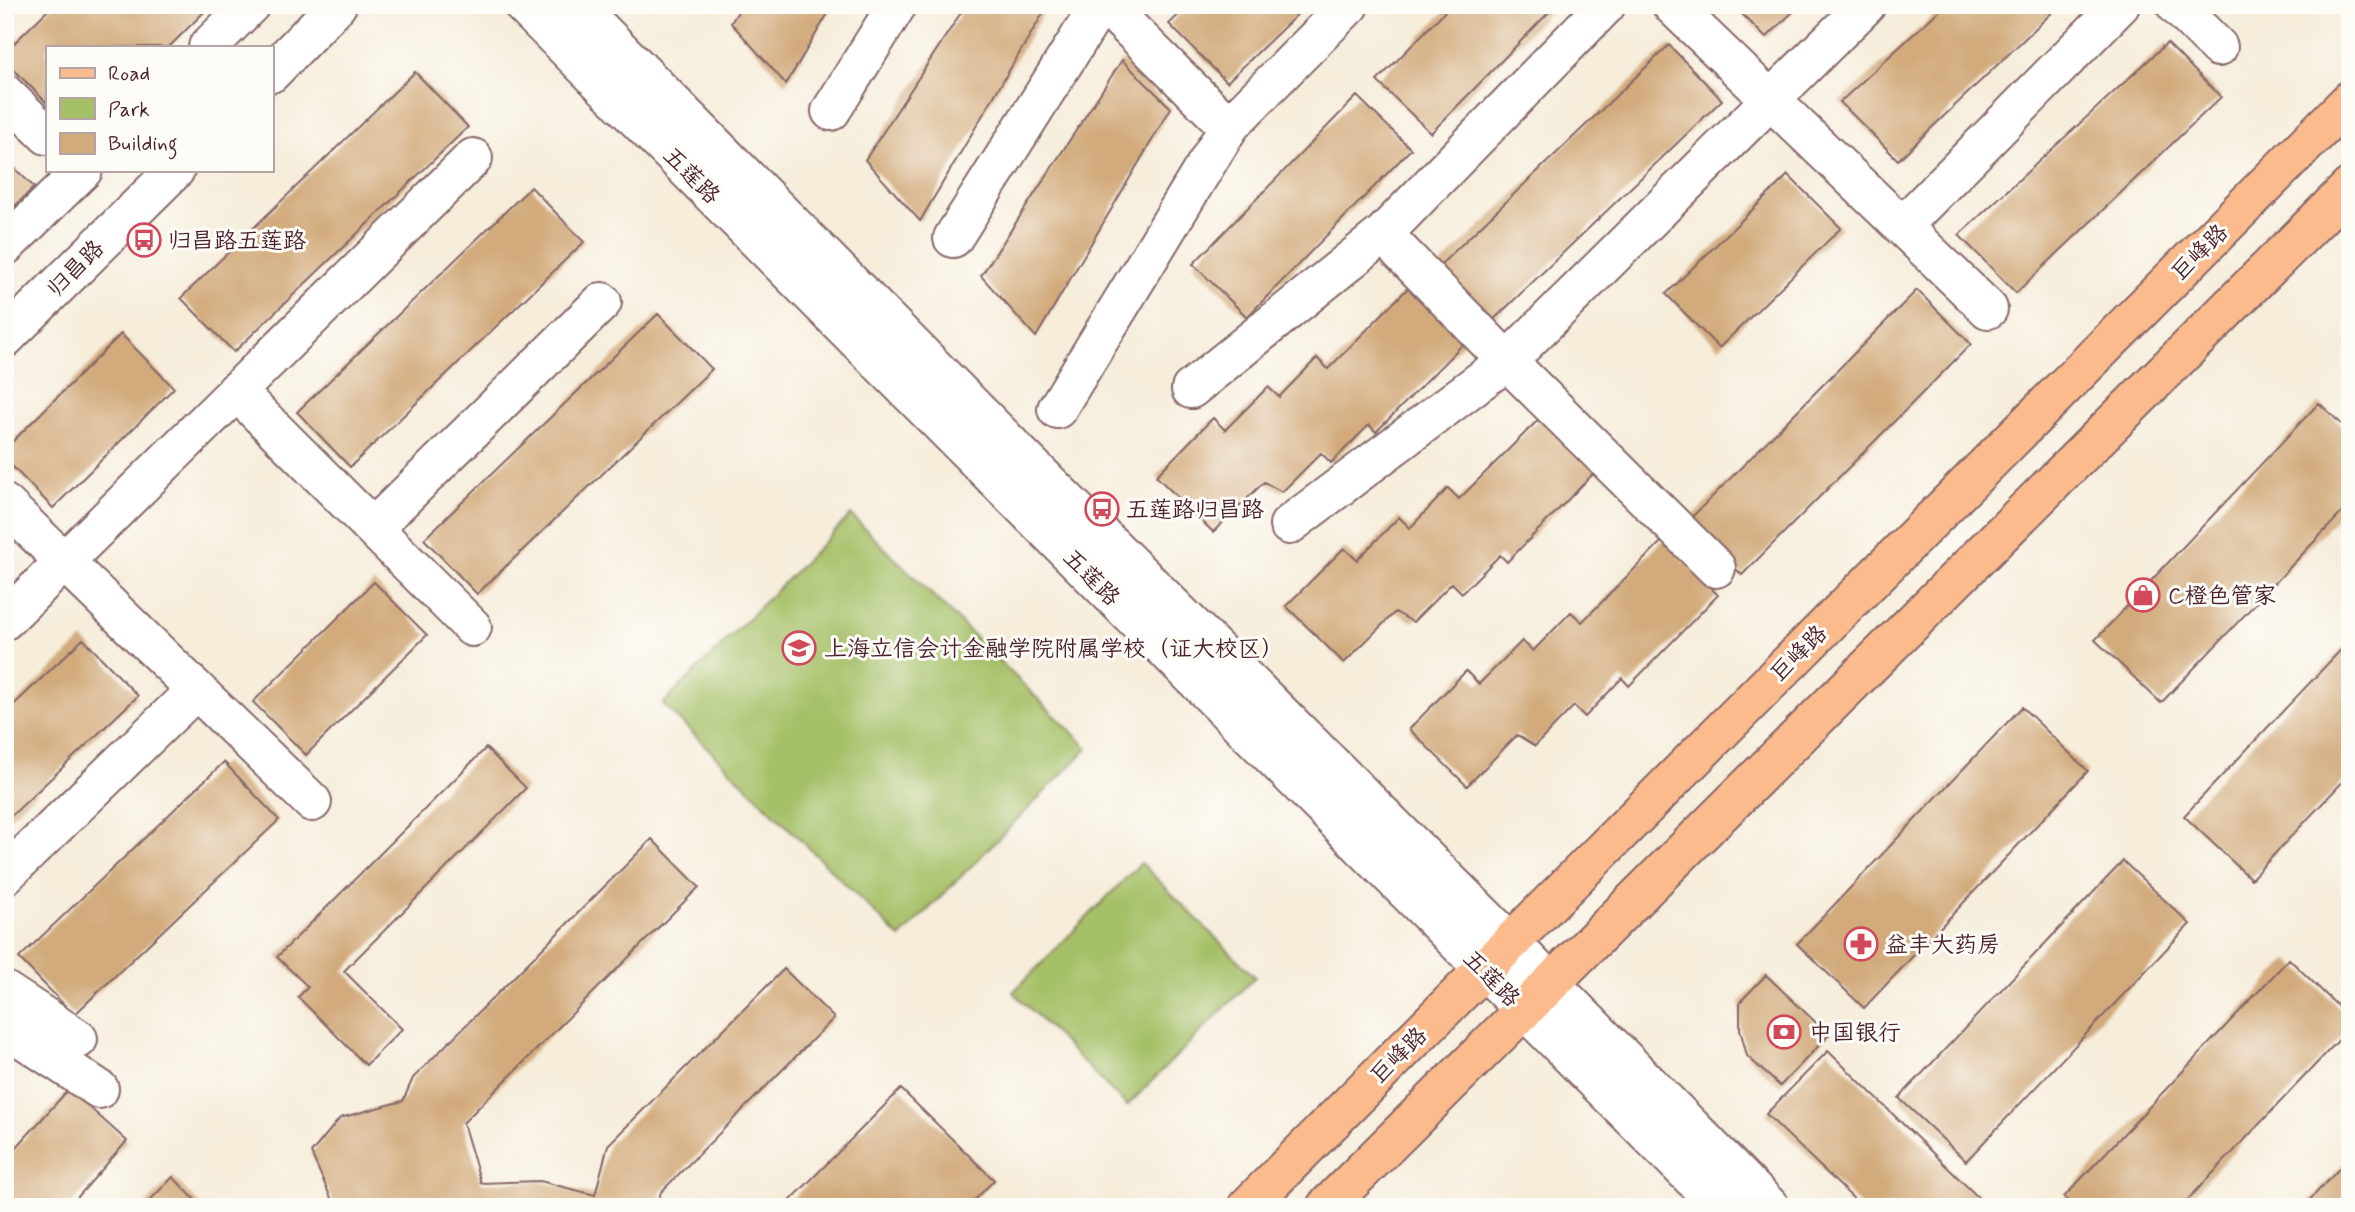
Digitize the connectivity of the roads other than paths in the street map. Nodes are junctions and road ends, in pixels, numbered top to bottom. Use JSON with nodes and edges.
{"nodes":[{"id":1,"x":250,"y":5,"type":"edge"},
{"id":2,"x":337,"y":5,"type":"edge"},
{"id":3,"x":523,"y":5,"type":"edge"},
{"id":4,"x":576,"y":5,"type":"edge"},
{"id":5,"x":897,"y":5,"type":"edge"},
{"id":6,"x":1100,"y":5,"type":"edge"},
{"id":7,"x":1106,"y":5,"type":"edge"},
{"id":8,"x":1349,"y":5,"type":"edge"},
{"id":9,"x":1606,"y":5,"type":"edge"},
{"id":10,"x":1672,"y":5,"type":"edge"},
{"id":11,"x":1866,"y":5,"type":"edge"},
{"id":12,"x":2120,"y":5,"type":"edge"},
{"id":13,"x":2176,"y":5,"type":"edge"},
{"id":14,"x":209,"y":46,"type":"edge"},
{"id":15,"x":2218,"y":47,"type":"dead end"},
{"id":16,"x":273,"y":71,"type":"edge"},
{"id":17,"x":5,"y":94,"type":"edge"},
{"id":18,"x":1770,"y":100,"type":"junction"},
{"id":19,"x":2350,"y":100,"type":"edge"},
{"id":20,"x":831,"y":111,"type":"dead end"},
{"id":21,"x":1229,"y":127,"type":"junction"},
{"id":22,"x":46,"y":134,"type":"edge"},
{"id":23,"x":473,"y":158,"type":"dead end"},
{"id":24,"x":80,"y":172,"type":"edge"},
{"id":25,"x":173,"y":172,"type":"edge"},
{"id":26,"x":2350,"y":187,"type":"edge"},
{"id":27,"x":1902,"y":226,"type":"junction"},
{"id":28,"x":1383,"y":234,"type":"junction"},
{"id":29,"x":953,"y":238,"type":"dead end"},
{"id":30,"x":5,"y":246,"type":"edge"},
{"id":31,"x":602,"y":303,"type":"dead end"},
{"id":32,"x":1988,"y":309,"type":"dead end"},
{"id":33,"x":5,"y":338,"type":"edge"},
{"id":34,"x":1507,"y":361,"type":"junction"},
{"id":35,"x":1191,"y":389,"type":"dead end"},
{"id":36,"x":236,"y":391,"type":"junction"},
{"id":37,"x":1057,"y":409,"type":"dead end"},
{"id":38,"x":5,"y":504,"type":"edge"},
{"id":39,"x":1290,"y":525,"type":"dead end"},
{"id":40,"x":373,"y":528,"type":"junction"},
{"id":41,"x":64,"y":561,"type":"junction"},
{"id":42,"x":1716,"y":568,"type":"dead end"},
{"id":43,"x":5,"y":620,"type":"edge"},
{"id":44,"x":472,"y":627,"type":"dead end"},
{"id":45,"x":196,"y":690,"type":"junction"},
{"id":46,"x":312,"y":802,"type":"dead end"},
{"id":47,"x":5,"y":875,"type":"edge"},
{"id":48,"x":1510,"y":942,"type":"junction"},
{"id":49,"x":1483,"y":969,"type":"junction"},
{"id":50,"x":1551,"y":984,"type":"junction"},
{"id":51,"x":5,"y":991,"type":"edge"},
{"id":52,"x":1523,"y":1009,"type":"junction"},
{"id":53,"x":5,"y":1027,"type":"edge"},
{"id":54,"x":78,"y":1039,"type":"dead end"},
{"id":55,"x":99,"y":1089,"type":"dead end"},
{"id":56,"x":1247,"y":1207,"type":"edge"},
{"id":57,"x":1326,"y":1207,"type":"edge"},
{"id":58,"x":1721,"y":1207,"type":"edge"},
{"id":59,"x":1770,"y":1207,"type":"edge"}],
"edges":[{"from":1,"to":14,"type":"street"},
{"from":2,"to":16,"type":"street"},
{"from":3,"to":49,"type":"street","name":"五莲路"},
{"from":4,"to":48,"type":"street","name":"五莲路"},
{"from":5,"to":20,"type":"street"},
{"from":6,"to":29,"type":"street"},
{"from":7,"to":21,"type":"street"},
{"from":8,"to":21,"type":"street"},
{"from":9,"to":28,"type":"street"},
{"from":10,"to":18,"type":"street"},
{"from":11,"to":18,"type":"street"},
{"from":12,"to":27,"type":"street"},
{"from":13,"to":15,"type":"street"},
{"from":17,"to":22,"type":"street"},
{"from":18,"to":27,"type":"street"},
{"from":18,"to":34,"type":"street"},
{"from":19,"to":48,"type":"main road","name":"巨峰路"},
{"from":21,"to":37,"type":"street"},
{"from":23,"to":36,"type":"street"},
{"from":24,"to":30,"type":"street"},
{"from":25,"to":33,"type":"street","name":"归昌路"},
{"from":26,"to":50,"type":"main road"},
{"from":27,"to":32,"type":"street"},
{"from":28,"to":34,"type":"street"},
{"from":28,"to":35,"type":"street"},
{"from":31,"to":40,"type":"street"},
{"from":34,"to":39,"type":"street"},
{"from":34,"to":42,"type":"street"},
{"from":36,"to":40,"type":"street"},
{"from":36,"to":41,"type":"street"},
{"from":38,"to":41,"type":"street"},
{"from":40,"to":44,"type":"street"},
{"from":41,"to":43,"type":"street"},
{"from":41,"to":45,"type":"street"},
{"from":45,"to":46,"type":"street"},
{"from":45,"to":47,"type":"street"},
{"from":48,"to":49,"type":"main road","name":"巨峰路"},
{"from":48,"to":50,"type":"street","name":"五莲路"},
{"from":49,"to":52,"type":"street","name":"五莲路"},
{"from":49,"to":56,"type":"main road","name":"巨峰路"},
{"from":50,"to":52,"type":"main road"},
{"from":50,"to":59,"type":"street","name":"五莲路"},
{"from":51,"to":54,"type":"street"},
{"from":52,"to":57,"type":"main road"},
{"from":52,"to":58,"type":"street","name":"五莲路"},
{"from":53,"to":55,"type":"street"}]}
